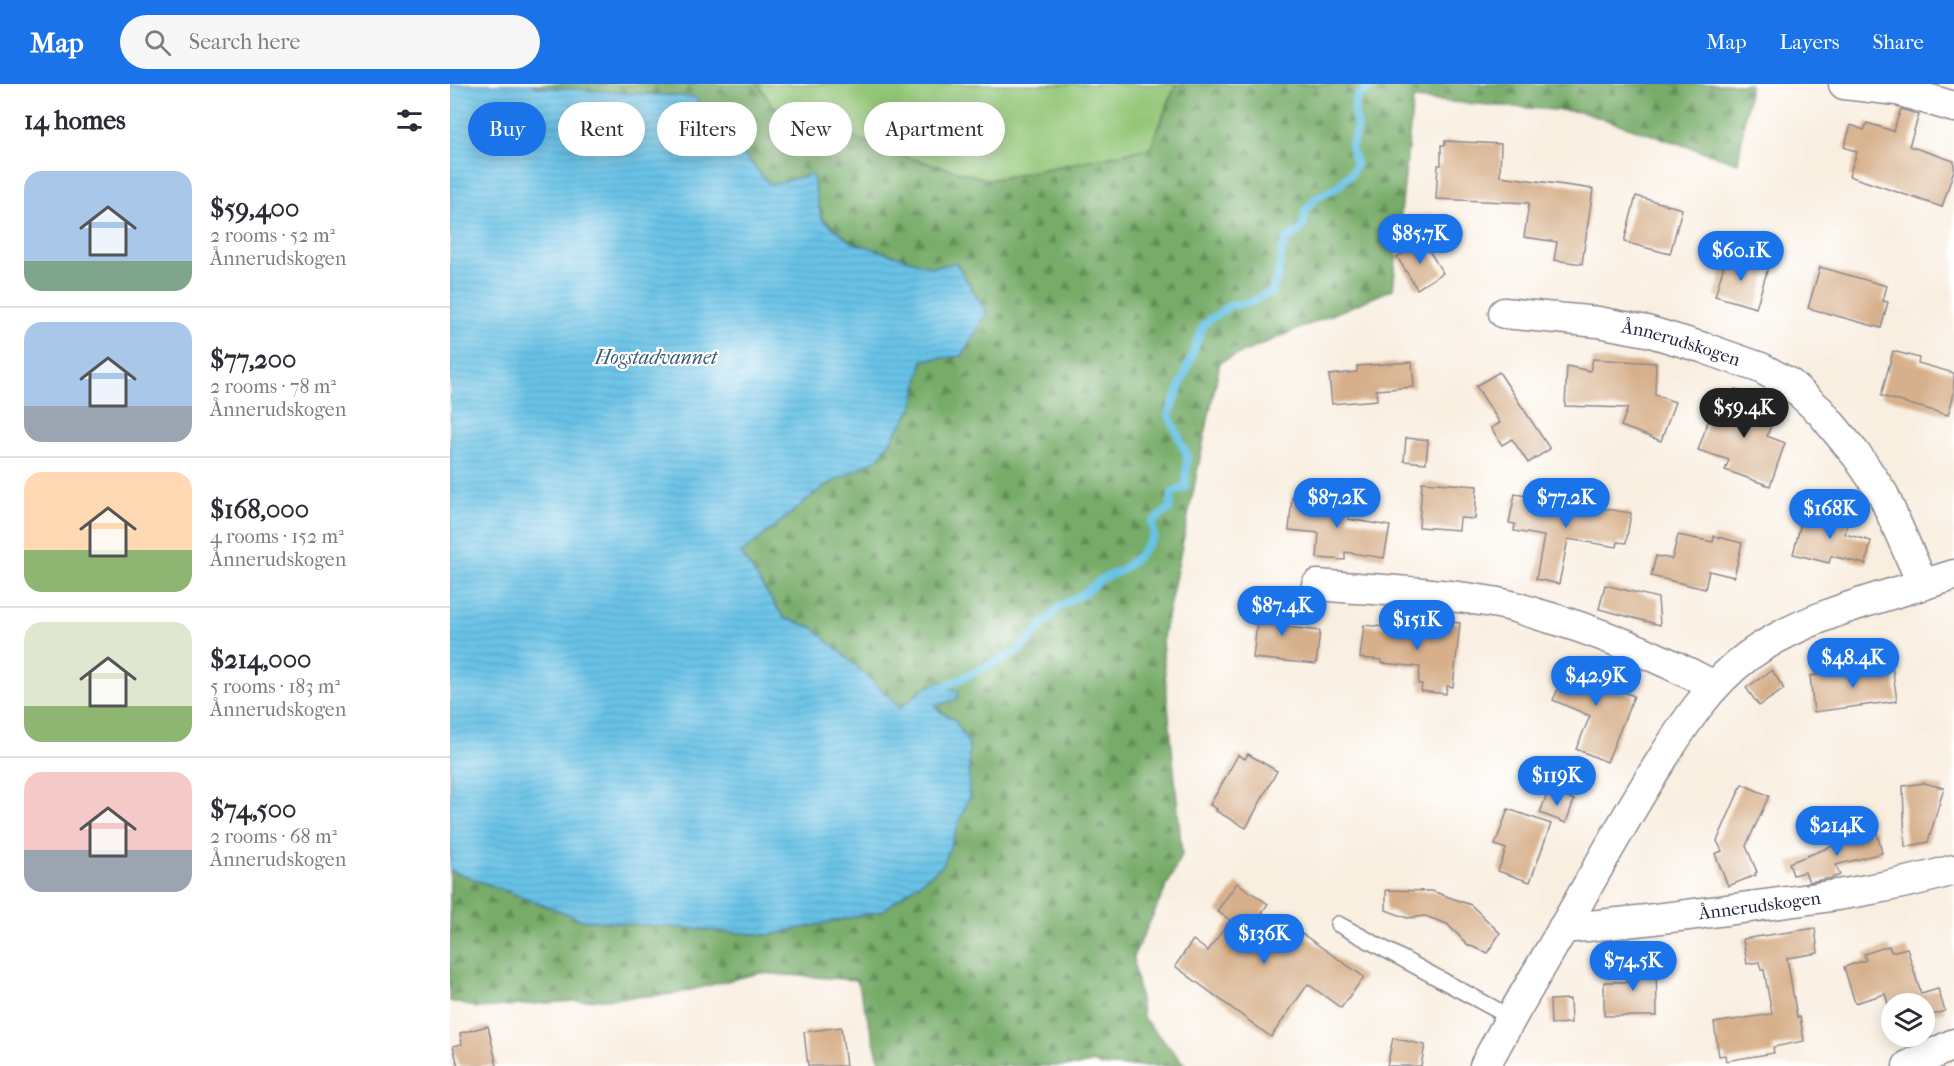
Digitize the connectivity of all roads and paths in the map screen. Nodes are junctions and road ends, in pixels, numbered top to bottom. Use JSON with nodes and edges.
{"nodes":[{"id":1,"x":1845,"y":84,"type":"edge"},
{"id":2,"x":1954,"y":107,"type":"edge"},
{"id":3,"x":1504,"y":313,"type":"dead end"},
{"id":4,"x":1954,"y":575,"type":"edge"},
{"id":5,"x":1317,"y":585,"type":"dead end"},
{"id":6,"x":1923,"y":585,"type":"junction"},
{"id":7,"x":1714,"y":686,"type":"junction"},
{"id":8,"x":1954,"y":870,"type":"edge"},
{"id":9,"x":1338,"y":924,"type":"dead end"},
{"id":10,"x":1563,"y":928,"type":"junction"},
{"id":11,"x":1510,"y":1017,"type":"junction"},
{"id":12,"x":1954,"y":1044,"type":"edge"},
{"id":13,"x":1485,"y":1066,"type":"edge"},
{"id":14,"x":1908,"y":1066,"type":"edge"}],
"edges":[{"from":1,"to":2,"type":"street"},
{"from":3,"to":6,"type":"street","name":"Ånnerudskogen"},
{"from":4,"to":6,"type":"street"},
{"from":5,"to":7,"type":"street"},
{"from":6,"to":7,"type":"street"},
{"from":7,"to":10,"type":"street"},
{"from":8,"to":10,"type":"street","name":"Ånnerudskogen"},
{"from":9,"to":11,"type":"lane"},
{"from":10,"to":11,"type":"street"},
{"from":11,"to":13,"type":"street"},
{"from":12,"to":14,"type":"street"}]}
